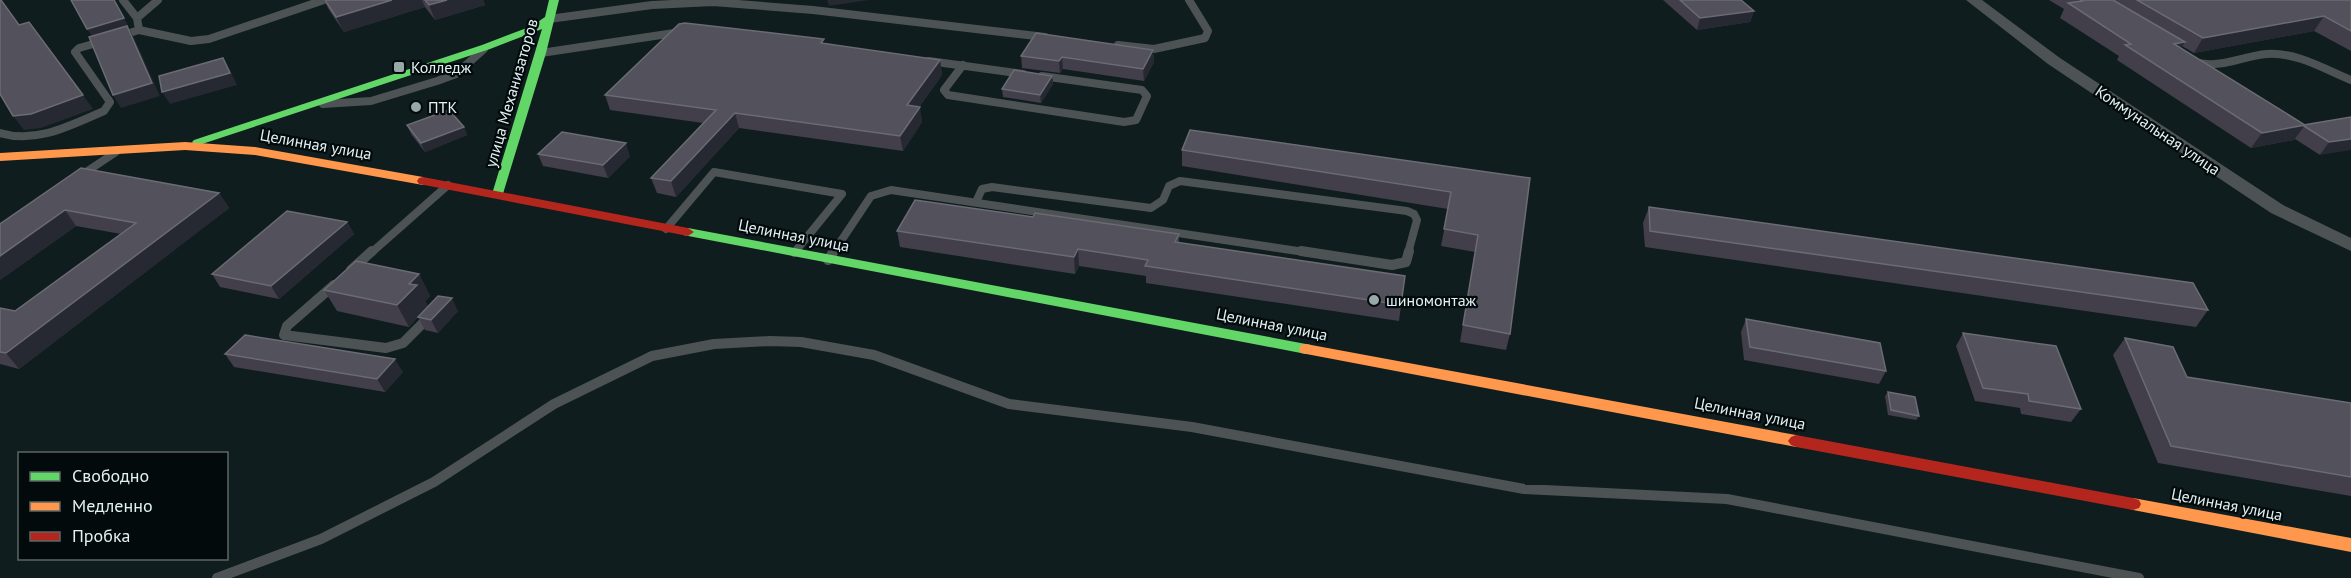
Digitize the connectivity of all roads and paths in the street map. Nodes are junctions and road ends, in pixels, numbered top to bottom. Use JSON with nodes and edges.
{"nodes":[{"id":1,"x":123,"y":0,"type":"edge"},
{"id":2,"x":158,"y":0,"type":"edge"},
{"id":3,"x":324,"y":0,"type":"edge"},
{"id":4,"x":812,"y":0,"type":"edge"},
{"id":5,"x":1189,"y":0,"type":"edge"},
{"id":6,"x":1973,"y":0,"type":"edge"},
{"id":7,"x":673,"y":2,"type":"edge"},
{"id":8,"x":549,"y":7,"type":"edge"},
{"id":9,"x":813,"y":10,"type":"junction"},
{"id":10,"x":137,"y":18,"type":"junction"},
{"id":11,"x":139,"y":30,"type":"junction"},
{"id":12,"x":694,"y":31,"type":"edge"},
{"id":13,"x":1049,"y":37,"type":"edge"},
{"id":14,"x":1108,"y":44,"type":"edge"},
{"id":15,"x":542,"y":52,"type":"junction"},
{"id":16,"x":916,"y":59,"type":"edge"},
{"id":17,"x":2194,"y":62,"type":"edge"},
{"id":18,"x":963,"y":65,"type":"junction"},
{"id":19,"x":2351,"y":80,"type":"edge"},
{"id":20,"x":0,"y":133,"type":"edge"},
{"id":21,"x":185,"y":146,"type":"junction"},
{"id":22,"x":121,"y":149,"type":"junction"},
{"id":23,"x":0,"y":156,"type":"edge"},
{"id":24,"x":74,"y":179,"type":"edge"},
{"id":25,"x":448,"y":185,"type":"junction"},
{"id":26,"x":498,"y":194,"type":"junction"},
{"id":27,"x":975,"y":202,"type":"junction"},
{"id":28,"x":666,"y":229,"type":"junction"},
{"id":29,"x":2351,"y":245,"type":"edge"},
{"id":30,"x":794,"y":253,"type":"junction"},
{"id":31,"x":828,"y":260,"type":"junction"},
{"id":32,"x":434,"y":311,"type":"edge"},
{"id":33,"x":2351,"y":545,"type":"edge"},
{"id":34,"x":217,"y":578,"type":"edge"},
{"id":35,"x":2139,"y":578,"type":"edge"}],
"edges":[{"from":1,"to":10,"type":"lane"},
{"from":2,"to":10,"type":"lane"},
{"from":3,"to":11,"type":"lane"},
{"from":4,"to":9,"type":"lane"},
{"from":5,"to":14,"type":"lane"},
{"from":6,"to":29,"type":"street","name":"Коммунальная улица"},
{"from":7,"to":8,"type":"lane"},
{"from":7,"to":9,"type":"lane"},
{"from":8,"to":15,"type":"main road","name":"улица Механизаторов"},
{"from":8,"to":21,"type":"main road"},
{"from":9,"to":13,"type":"lane"},
{"from":10,"to":11,"type":"lane"},
{"from":11,"to":20,"type":"lane"},
{"from":12,"to":15,"type":"lane"},
{"from":15,"to":26,"type":"main road","name":"улица Механизаторов"},
{"from":16,"to":18,"type":"lane"},
{"from":17,"to":19,"type":"lane"},
{"from":18,"to":18,"type":"lane"},
{"from":21,"to":22,"type":"main road"},
{"from":21,"to":25,"type":"main road","name":"Целинная улица"},
{"from":22,"to":23,"type":"main road"},
{"from":22,"to":24,"type":"lane"},
{"from":25,"to":26,"type":"main road","name":"Целинная улица"},
{"from":25,"to":32,"type":"lane"},
{"from":26,"to":28,"type":"main road","name":"Целинная улица"},
{"from":27,"to":27,"type":"lane"},
{"from":27,"to":31,"type":"lane"},
{"from":28,"to":30,"type":"main road","name":"Целинная улица"},
{"from":28,"to":30,"type":"lane"},
{"from":30,"to":31,"type":"main road","name":"Целинная улица"},
{"from":31,"to":33,"type":"main road","name":"Целинная улица"},
{"from":34,"to":35,"type":"lane"}]}
